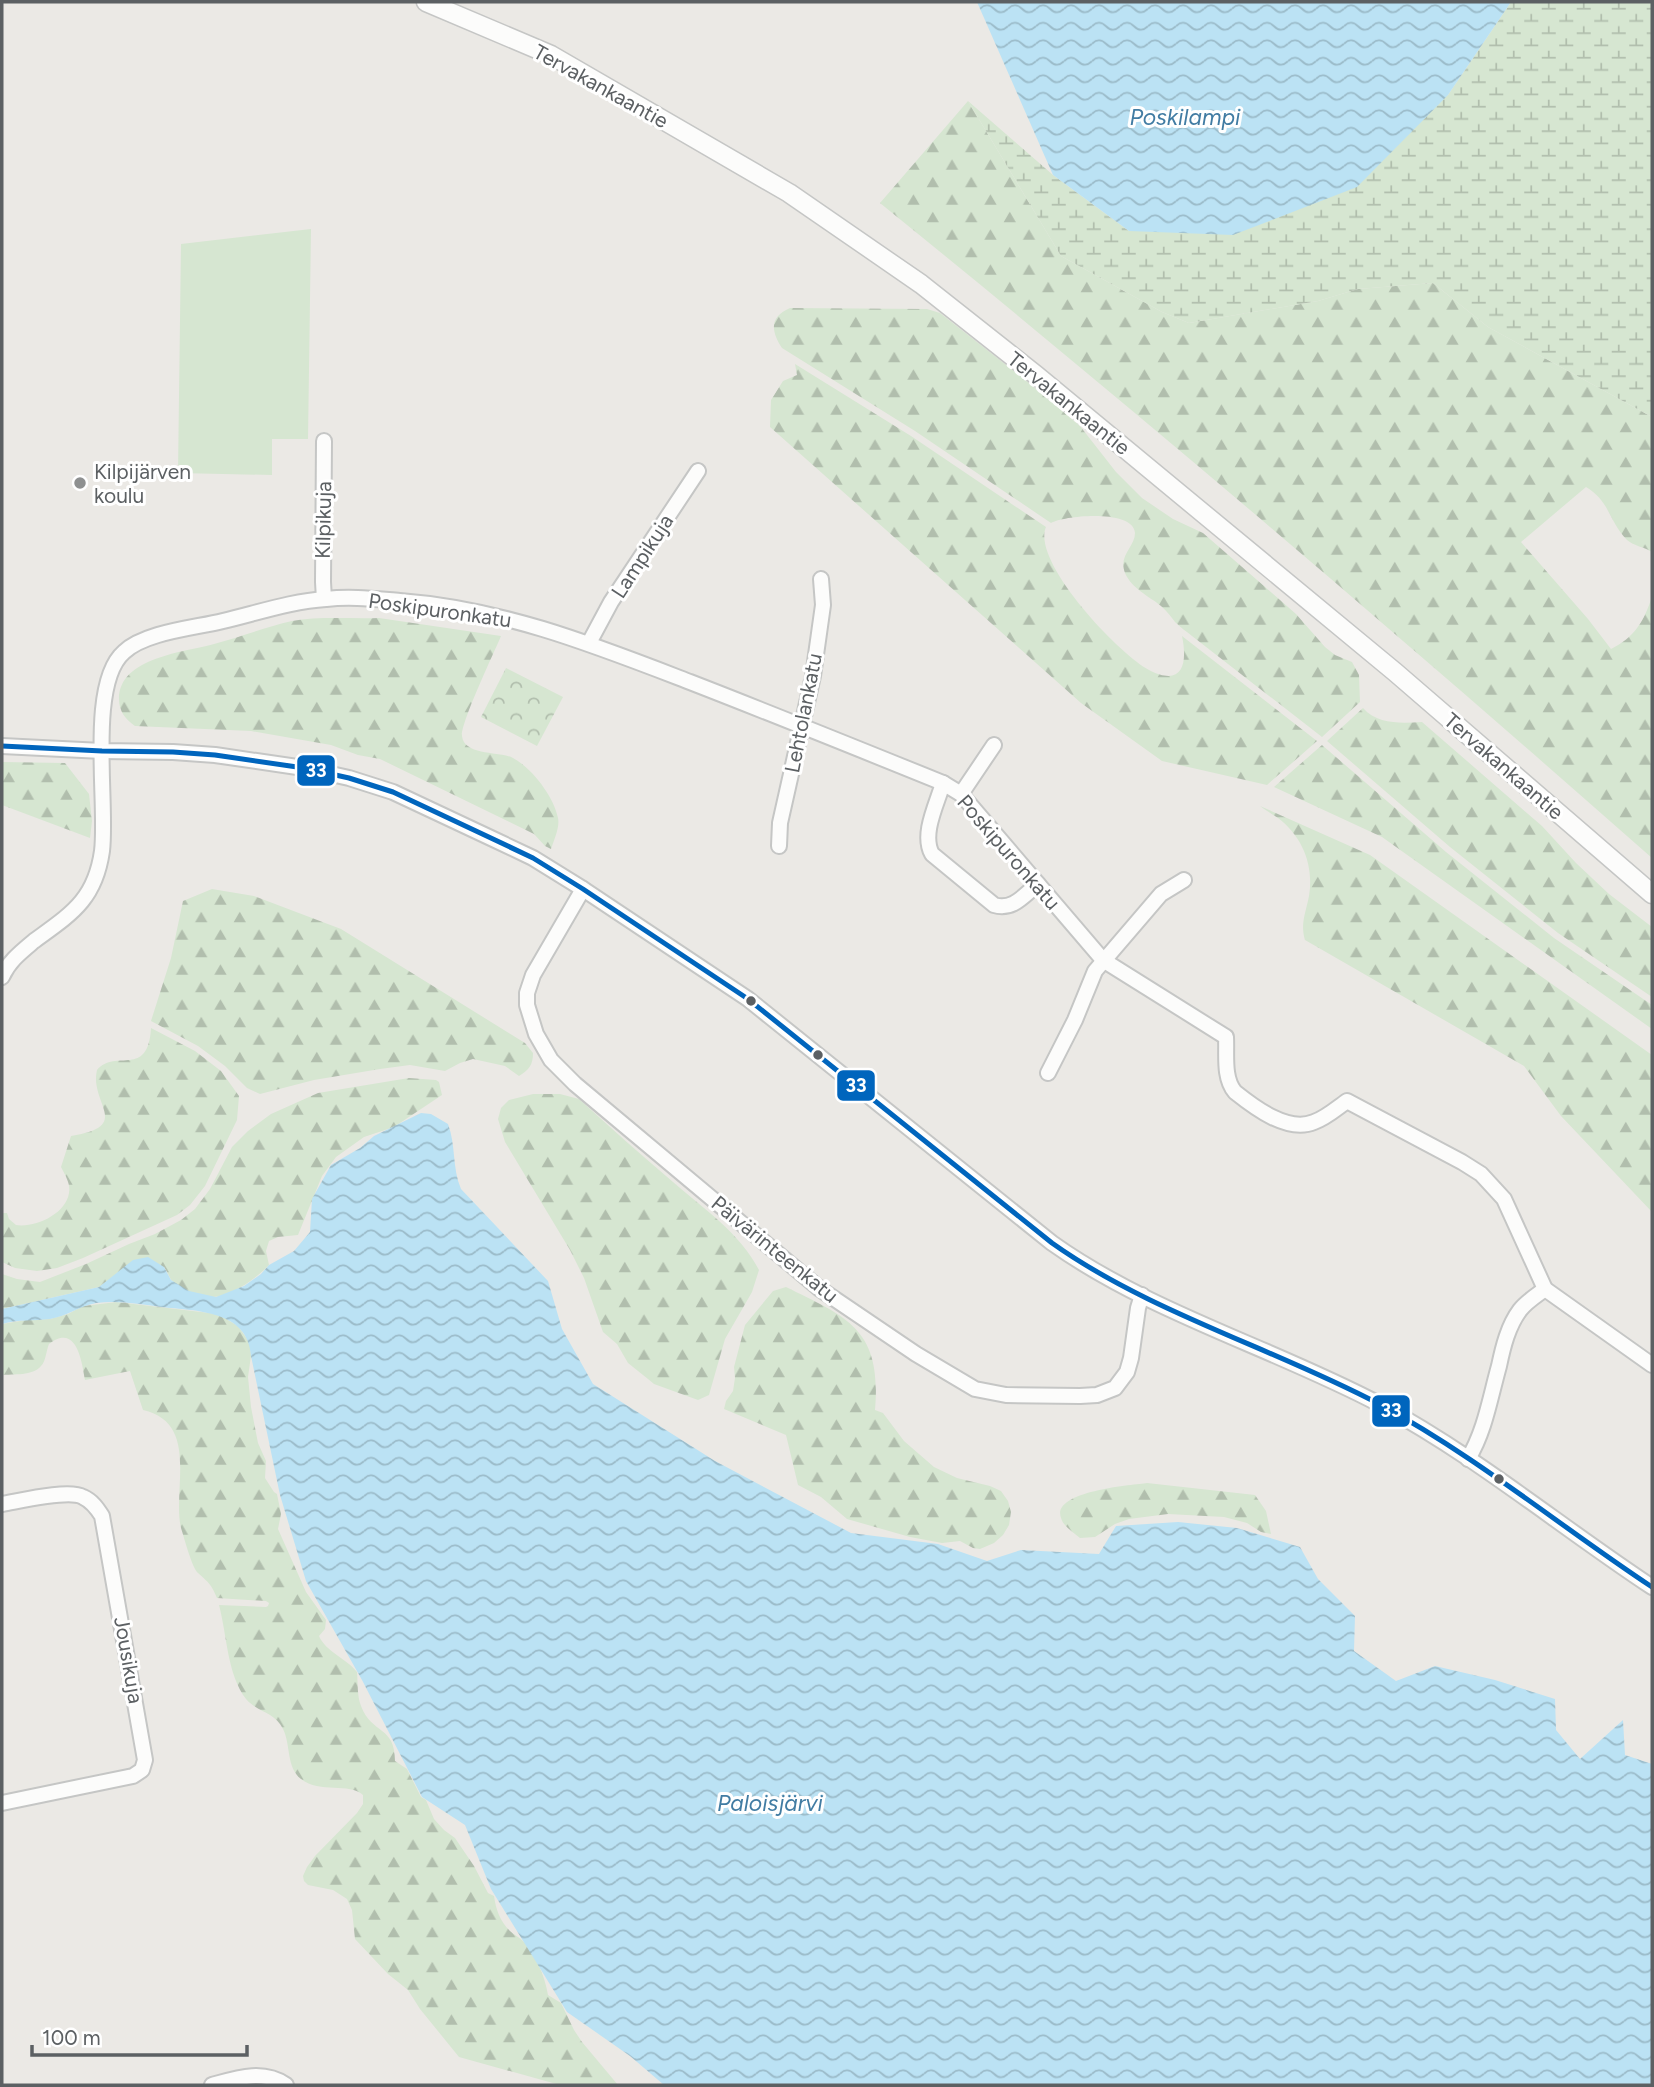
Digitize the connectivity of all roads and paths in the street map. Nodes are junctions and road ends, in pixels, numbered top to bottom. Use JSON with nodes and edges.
{"nodes":[{"id":1,"x":425,"y":2,"type":"edge"},
{"id":2,"x":324,"y":441,"type":"dead end"},
{"id":3,"x":698,"y":471,"type":"dead end"},
{"id":4,"x":821,"y":579,"type":"dead end"},
{"id":5,"x":324,"y":599,"type":"junction"},
{"id":6,"x":589,"y":643,"type":"junction"},
{"id":7,"x":802,"y":725,"type":"junction"},
{"id":8,"x":993,"y":745,"type":"dead end"},
{"id":9,"x":2,"y":746,"type":"edge"},
{"id":10,"x":102,"y":751,"type":"junction"},
{"id":11,"x":943,"y":783,"type":"junction"},
{"id":12,"x":961,"y":794,"type":"junction"},
{"id":13,"x":779,"y":846,"type":"dead end"},
{"id":14,"x":1184,"y":880,"type":"dead end"},
{"id":15,"x":1038,"y":884,"type":"junction"},
{"id":16,"x":583,"y":889,"type":"junction"},
{"id":17,"x":1652,"y":894,"type":"edge"},
{"id":18,"x":1103,"y":960,"type":"junction"},
{"id":19,"x":2,"y":977,"type":"edge"},
{"id":20,"x":1048,"y":1073,"type":"dead end"},
{"id":21,"x":1545,"y":1289,"type":"junction"},
{"id":22,"x":1142,"y":1295,"type":"junction"},
{"id":23,"x":1652,"y":1365,"type":"edge"},
{"id":24,"x":1468,"y":1459,"type":"junction"},
{"id":25,"x":2,"y":1504,"type":"edge"},
{"id":26,"x":1652,"y":1587,"type":"edge"},
{"id":27,"x":2,"y":1803,"type":"edge"},
{"id":28,"x":212,"y":2085,"type":"edge"},
{"id":29,"x":286,"y":2085,"type":"edge"}],
"edges":[{"from":1,"to":17,"type":"street","name":"Tervakankaantie"},
{"from":2,"to":5,"type":"street","name":"Kilpikuja"},
{"from":3,"to":6,"type":"street","name":"Lampikuja"},
{"from":4,"to":7,"type":"street","name":"Lehtolankatu"},
{"from":5,"to":6,"type":"street","name":"Poskipuronkatu"},
{"from":5,"to":10,"type":"street","name":"Poskipuronkatu"},
{"from":6,"to":7,"type":"street","name":"Poskipuronkatu"},
{"from":7,"to":11,"type":"street","name":"Poskipuronkatu"},
{"from":7,"to":13,"type":"street","name":"Lehtolankatu"},
{"from":8,"to":12,"type":"street"},
{"from":9,"to":10,"type":"street"},
{"from":10,"to":16,"type":"street"},
{"from":10,"to":19,"type":"street","name":"Poskipuronkatu"},
{"from":11,"to":12,"type":"street","name":"Poskipuronkatu"},
{"from":11,"to":15,"type":"street"},
{"from":12,"to":15,"type":"street","name":"Poskipuronkatu"},
{"from":14,"to":18,"type":"street"},
{"from":15,"to":18,"type":"street","name":"Poskipuronkatu"},
{"from":16,"to":22,"type":"street"},
{"from":16,"to":22,"type":"street","name":"Päivärinteenkatu"},
{"from":18,"to":20,"type":"street"},
{"from":18,"to":21,"type":"street","name":"Poskipuronkatu"},
{"from":21,"to":23,"type":"street"},
{"from":21,"to":24,"type":"street"},
{"from":22,"to":24,"type":"street"},
{"from":24,"to":26,"type":"street"},
{"from":25,"to":27,"type":"street","name":"Jousikuja"},
{"from":28,"to":29,"type":"street"}]}
